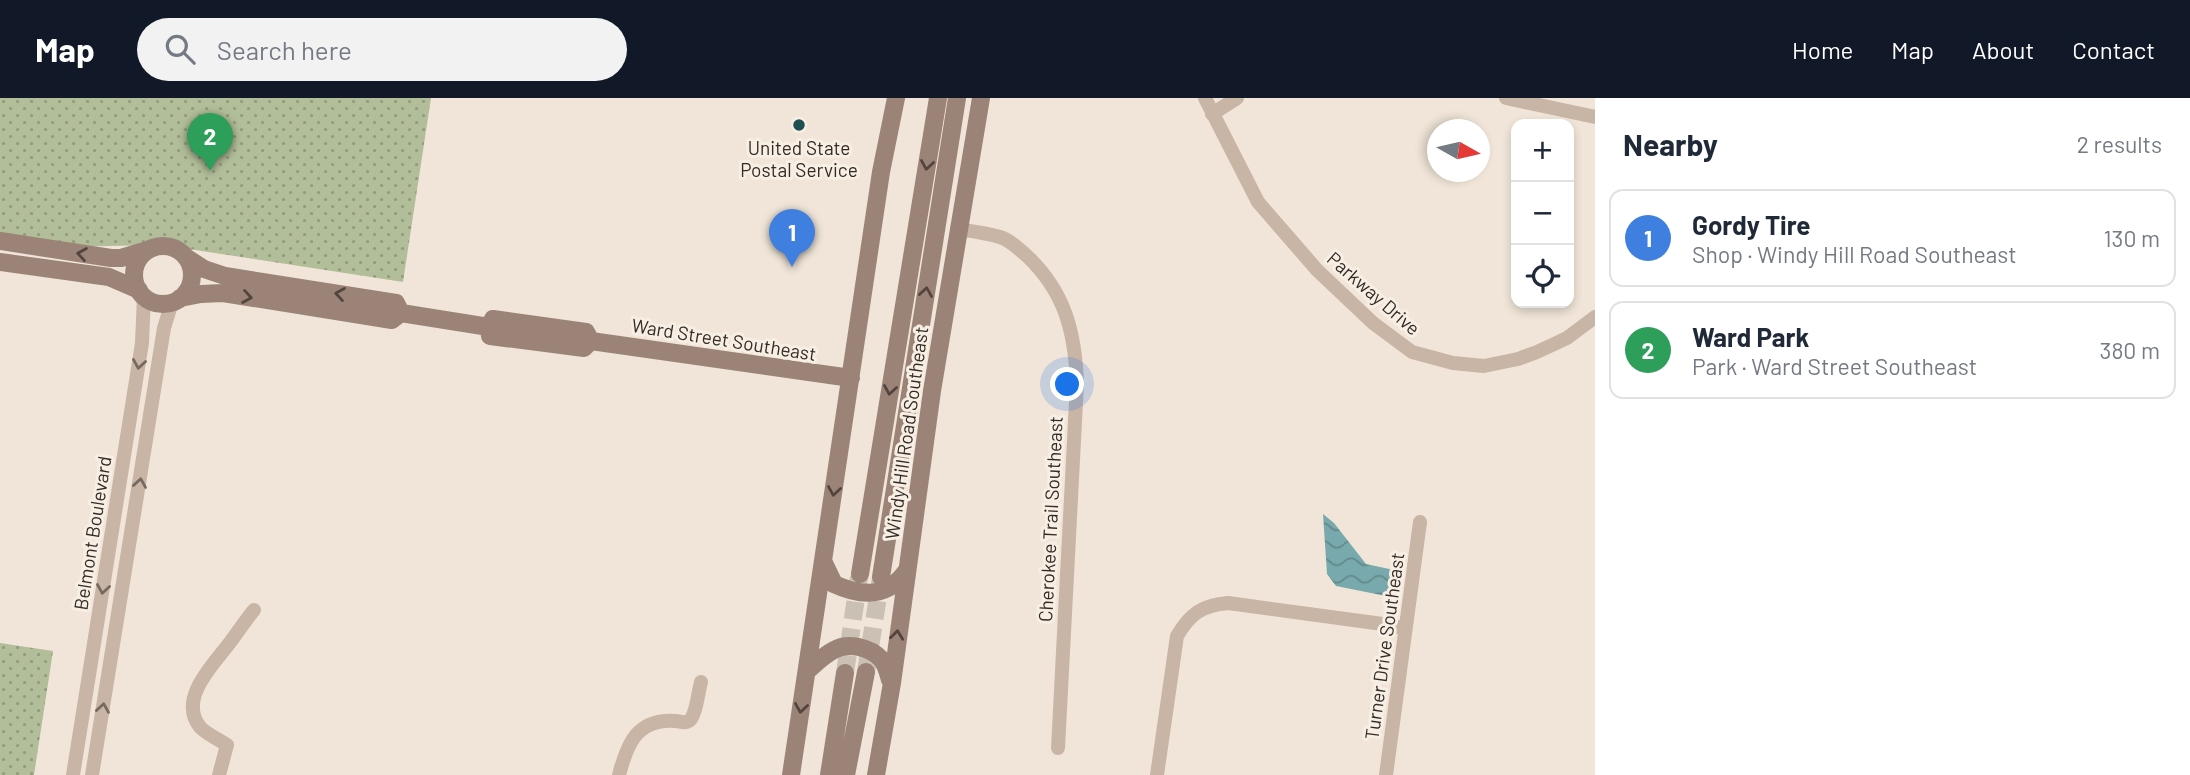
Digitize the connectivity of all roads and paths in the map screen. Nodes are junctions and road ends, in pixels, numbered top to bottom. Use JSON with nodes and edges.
{"nodes":[{"id":1,"x":895,"y":98,"type":"edge"},
{"id":2,"x":938,"y":98,"type":"edge"},
{"id":3,"x":957,"y":98,"type":"edge"},
{"id":4,"x":981,"y":98,"type":"edge"},
{"id":5,"x":1205,"y":98,"type":"edge"},
{"id":6,"x":1237,"y":98,"type":"edge"},
{"id":7,"x":1506,"y":98,"type":"edge"},
{"id":8,"x":1212,"y":114,"type":"junction"},
{"id":9,"x":1595,"y":117,"type":"edge"},
{"id":10,"x":957,"y":229,"type":"junction"},
{"id":11,"x":0,"y":241,"type":"edge"},
{"id":12,"x":148,"y":250,"type":"junction"},
{"id":13,"x":187,"y":258,"type":"junction"},
{"id":14,"x":0,"y":262,"type":"edge"},
{"id":15,"x":141,"y":293,"type":"junction"},
{"id":16,"x":176,"y":300,"type":"junction"},
{"id":17,"x":401,"y":313,"type":"junction"},
{"id":18,"x":1595,"y":318,"type":"edge"},
{"id":19,"x":851,"y":378,"type":"junction"},
{"id":20,"x":1420,"y":522,"type":"dead end"},
{"id":21,"x":823,"y":561,"type":"junction"},
{"id":22,"x":907,"y":570,"type":"junction"},
{"id":23,"x":860,"y":574,"type":"tunnel mouth"},
{"id":24,"x":881,"y":577,"type":"tunnel mouth"},
{"id":25,"x":254,"y":610,"type":"dead end"},
{"id":26,"x":1405,"y":629,"type":"junction"},
{"id":27,"x":807,"y":671,"type":"junction"},
{"id":28,"x":866,"y":671,"type":"tunnel mouth"},
{"id":29,"x":845,"y":673,"type":"tunnel mouth"},
{"id":30,"x":701,"y":682,"type":"dead end"},
{"id":31,"x":891,"y":683,"type":"junction"},
{"id":32,"x":1058,"y":748,"type":"dead end"},
{"id":33,"x":73,"y":775,"type":"edge"},
{"id":34,"x":92,"y":775,"type":"edge"},
{"id":35,"x":219,"y":775,"type":"edge"},
{"id":36,"x":619,"y":775,"type":"edge"},
{"id":37,"x":791,"y":775,"type":"edge"},
{"id":38,"x":829,"y":775,"type":"edge"},
{"id":39,"x":846,"y":775,"type":"edge"},
{"id":40,"x":876,"y":775,"type":"edge"},
{"id":41,"x":1157,"y":775,"type":"edge"},
{"id":42,"x":1386,"y":775,"type":"edge"}],
"edges":[{"from":1,"to":19,"type":"street"},
{"from":2,"to":23,"type":"street","name":"Windy Hill Road Southeast","one_way":true},
{"from":24,"to":3,"type":"street","name":"Windy Hill Road Southeast","one_way":true},
{"from":4,"to":10,"type":"street","name":"Windy Hill Road Southeast"},
{"from":5,"to":8,"type":"street","name":"Parkway Drive"},
{"from":6,"to":8,"type":"street"},
{"from":7,"to":9,"type":"street"},
{"from":8,"to":18,"type":"street","name":"Parkway Drive"},
{"from":10,"to":22,"type":"street","name":"Windy Hill Road Southeast"},
{"from":10,"to":32,"type":"street","name":"Cherokee Trail Southeast"},
{"from":12,"to":11,"type":"street","name":"Ward Street Southeast","one_way":true},
{"from":12,"to":13,"type":"street","name":"Ward Street Southeast"},
{"from":12,"to":15,"type":"street"},
{"from":13,"to":16,"type":"street"},
{"from":17,"to":13,"type":"street","name":"Ward Street Southeast","one_way":true},
{"from":14,"to":15,"type":"street","name":"Ward Street Southeast"},
{"from":15,"to":16,"type":"street","name":"Ward Street Southeast"},
{"from":15,"to":33,"type":"street","name":"Belmont Boulevard","one_way":true},
{"from":16,"to":17,"type":"street","name":"Ward Street Southeast","one_way":true},
{"from":34,"to":16,"type":"street","name":"Belmont Boulevard","one_way":true},
{"from":17,"to":19,"type":"street","name":"Ward Street Southeast"},
{"from":19,"to":21,"type":"street","one_way":true},
{"from":20,"to":26,"type":"street","name":"Turner Drive Southeast"},
{"from":21,"to":22,"type":"street"},
{"from":21,"to":27,"type":"street"},
{"from":31,"to":22,"type":"street","name":"Windy Hill Road Southeast","one_way":true},
{"from":25,"to":35,"type":"street"},
{"from":26,"to":41,"type":"street"},
{"from":26,"to":42,"type":"street","name":"Turner Drive Southeast"},
{"from":27,"to":31,"type":"street"},
{"from":27,"to":37,"type":"street","one_way":true},
{"from":28,"to":39,"type":"street"},
{"from":29,"to":38,"type":"street"},
{"from":30,"to":36,"type":"street"},
{"from":31,"to":40,"type":"street","name":"Windy Hill Road Southeast"}]}
